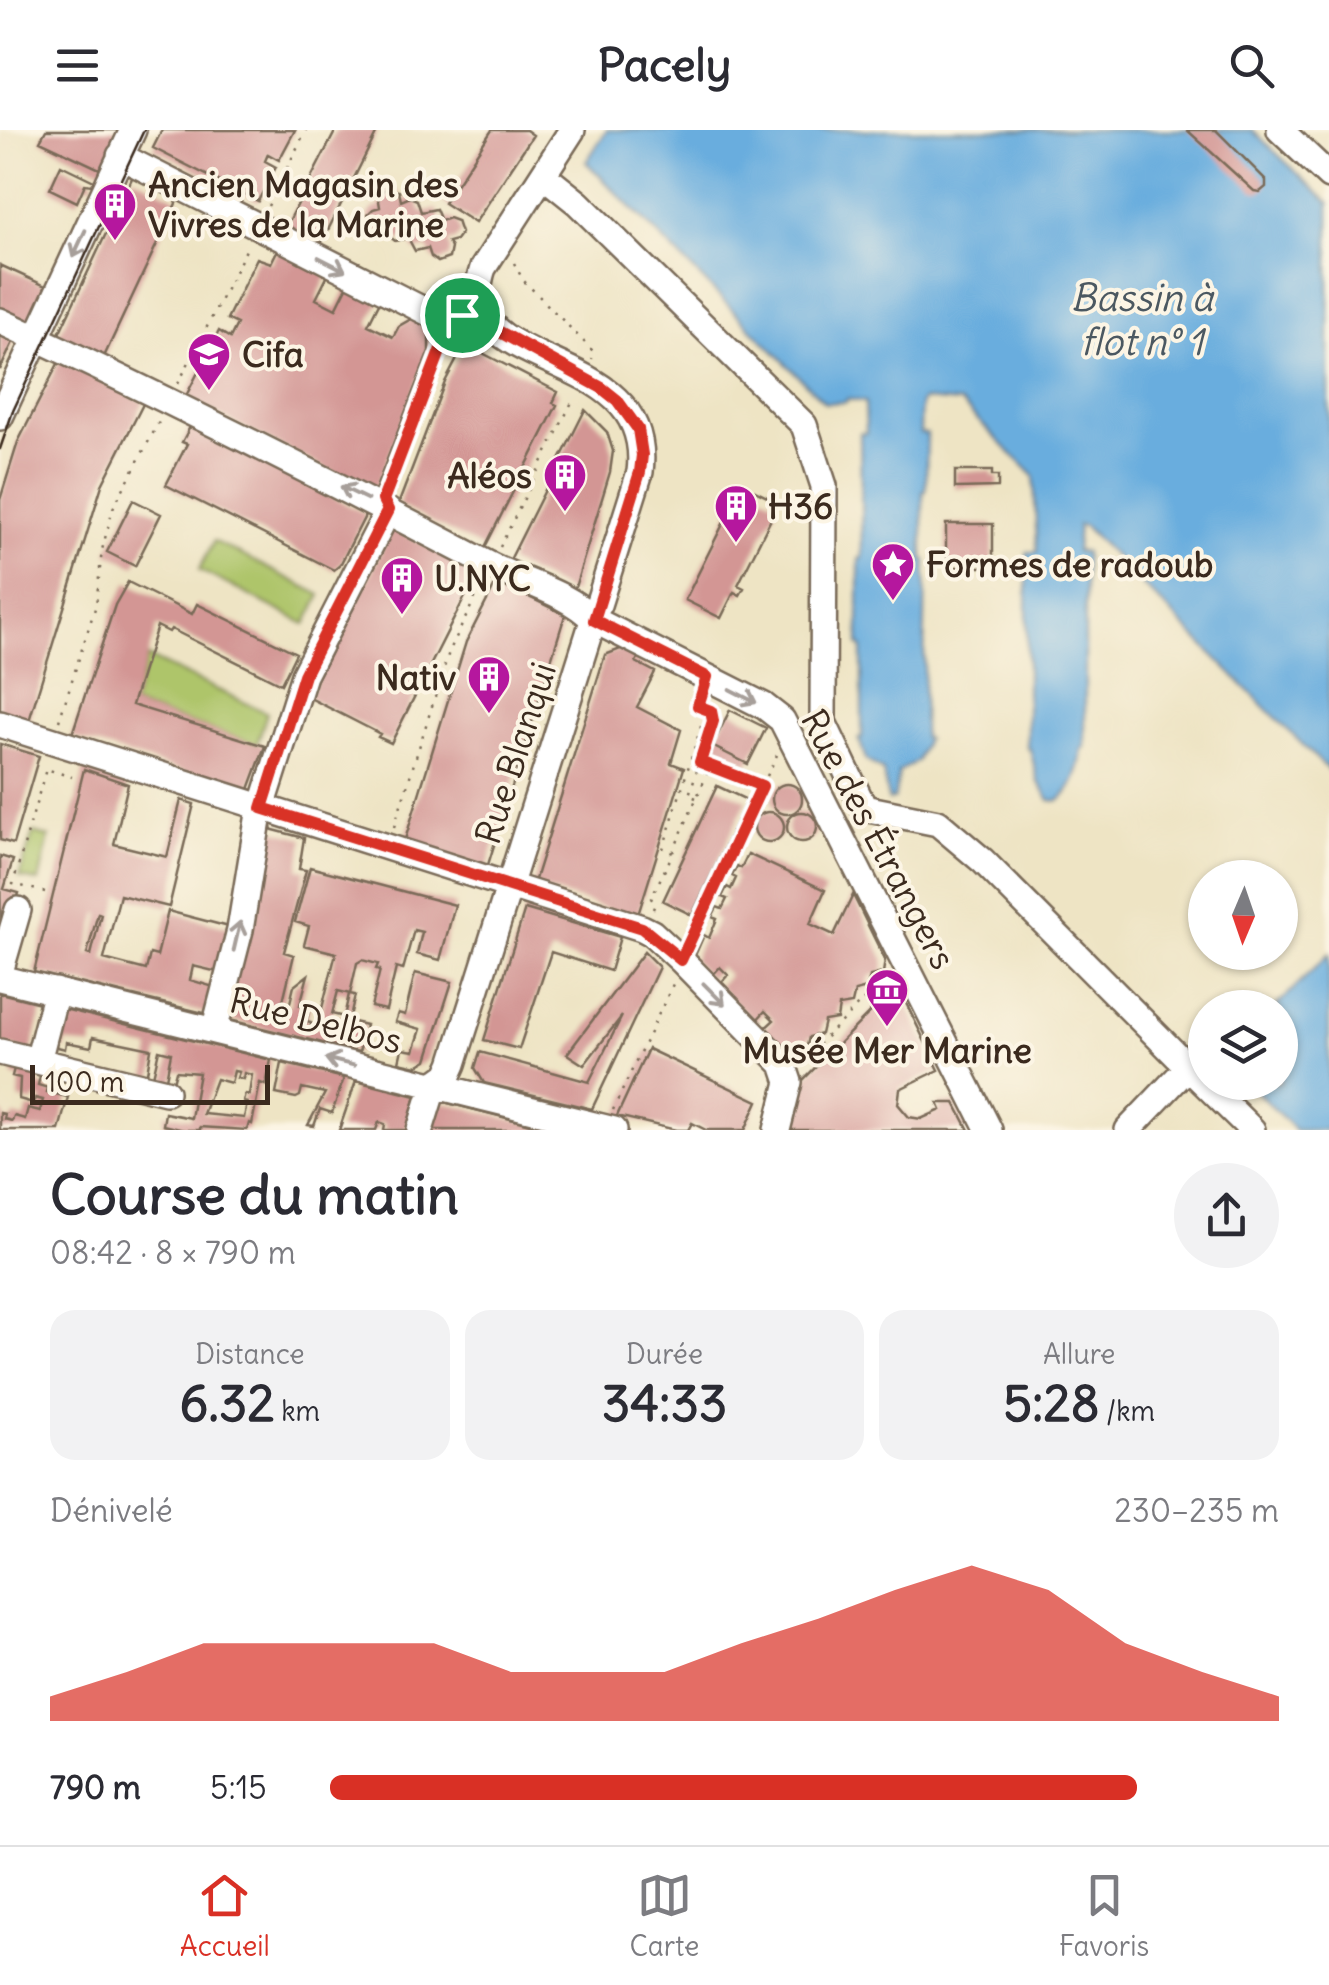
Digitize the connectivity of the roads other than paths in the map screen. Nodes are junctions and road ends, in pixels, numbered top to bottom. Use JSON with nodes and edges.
{"nodes":[{"id":1,"x":133,"y":130,"type":"edge"},
{"id":2,"x":1280,"y":130,"type":"edge"},
{"id":3,"x":562,"y":133,"type":"edge"},
{"id":4,"x":120,"y":156,"type":"junction"},
{"id":5,"x":543,"y":175,"type":"junction"},
{"id":6,"x":1329,"y":176,"type":"edge"},
{"id":7,"x":480,"y":311,"type":"junction"},
{"id":8,"x":0,"y":321,"type":"edge"},
{"id":9,"x":35,"y":338,"type":"junction"},
{"id":10,"x":0,"y":417,"type":"edge"},
{"id":11,"x":388,"y":510,"type":"junction"},
{"id":12,"x":594,"y":620,"type":"junction"},
{"id":13,"x":0,"y":724,"type":"edge"},
{"id":14,"x":262,"y":808,"type":"junction"},
{"id":15,"x":509,"y":886,"type":"junction"},
{"id":16,"x":18,"y":910,"type":"dead end"},
{"id":17,"x":0,"y":975,"type":"edge"},
{"id":18,"x":56,"y":992,"type":"junction"},
{"id":19,"x":214,"y":1031,"type":"junction"},
{"id":20,"x":0,"y":1052,"type":"edge"},
{"id":21,"x":38,"y":1061,"type":"junction"},
{"id":22,"x":1188,"y":1066,"type":"joint"},
{"id":23,"x":434,"y":1085,"type":"junction"},
{"id":24,"x":166,"y":1092,"type":"dead end"},
{"id":25,"x":1222,"y":1100,"type":"edge"},
{"id":26,"x":610,"y":1129,"type":"edge"},
{"id":27,"x":420,"y":1130,"type":"edge"},
{"id":28,"x":776,"y":1130,"type":"edge"},
{"id":29,"x":990,"y":1130,"type":"edge"},
{"id":30,"x":1128,"y":1130,"type":"edge"},
{"id":31,"x":1252,"y":1130,"type":"edge"}],
"edges":[{"from":1,"to":4,"type":"street"},
{"from":2,"to":6,"type":"street"},
{"from":3,"to":5,"type":"street"},
{"from":4,"to":7,"type":"street","one_way":true},
{"from":4,"to":9,"type":"street","one_way":true},
{"from":5,"to":7,"type":"street"},
{"from":5,"to":22,"type":"street"},
{"from":7,"to":12,"type":"street","name":"Rue Blanqui"},
{"from":8,"to":9,"type":"street","name":"Rue des Étrangers"},
{"from":9,"to":10,"type":"street"},
{"from":11,"to":9,"type":"street","name":"Rue des Étrangers","one_way":true},
{"from":11,"to":12,"type":"street","name":"Rue des Étrangers"},
{"from":11,"to":14,"type":"street"},
{"from":12,"to":15,"type":"street","name":"Rue Blanqui"},
{"from":12,"to":29,"type":"street","name":"Rue des Étrangers","one_way":true},
{"from":13,"to":14,"type":"street"},
{"from":14,"to":15,"type":"street"},
{"from":19,"to":14,"type":"street","one_way":true},
{"from":15,"to":23,"type":"street","name":"Rue Blanqui"},
{"from":15,"to":28,"type":"street","one_way":true},
{"from":16,"to":17,"type":"street"},
{"from":17,"to":18,"type":"street","name":"Rue Delbos"},
{"from":18,"to":19,"type":"street","name":"Rue Delbos"},
{"from":18,"to":21,"type":"street"},
{"from":23,"to":19,"type":"street","name":"Rue Delbos","one_way":true},
{"from":20,"to":21,"type":"street"},
{"from":21,"to":24,"type":"street"},
{"from":22,"to":30,"type":"street"},
{"from":23,"to":26,"type":"street","name":"Rue Delbos"},
{"from":23,"to":27,"type":"street","name":"Rue Blanqui"},
{"from":25,"to":31,"type":"street"}]}
